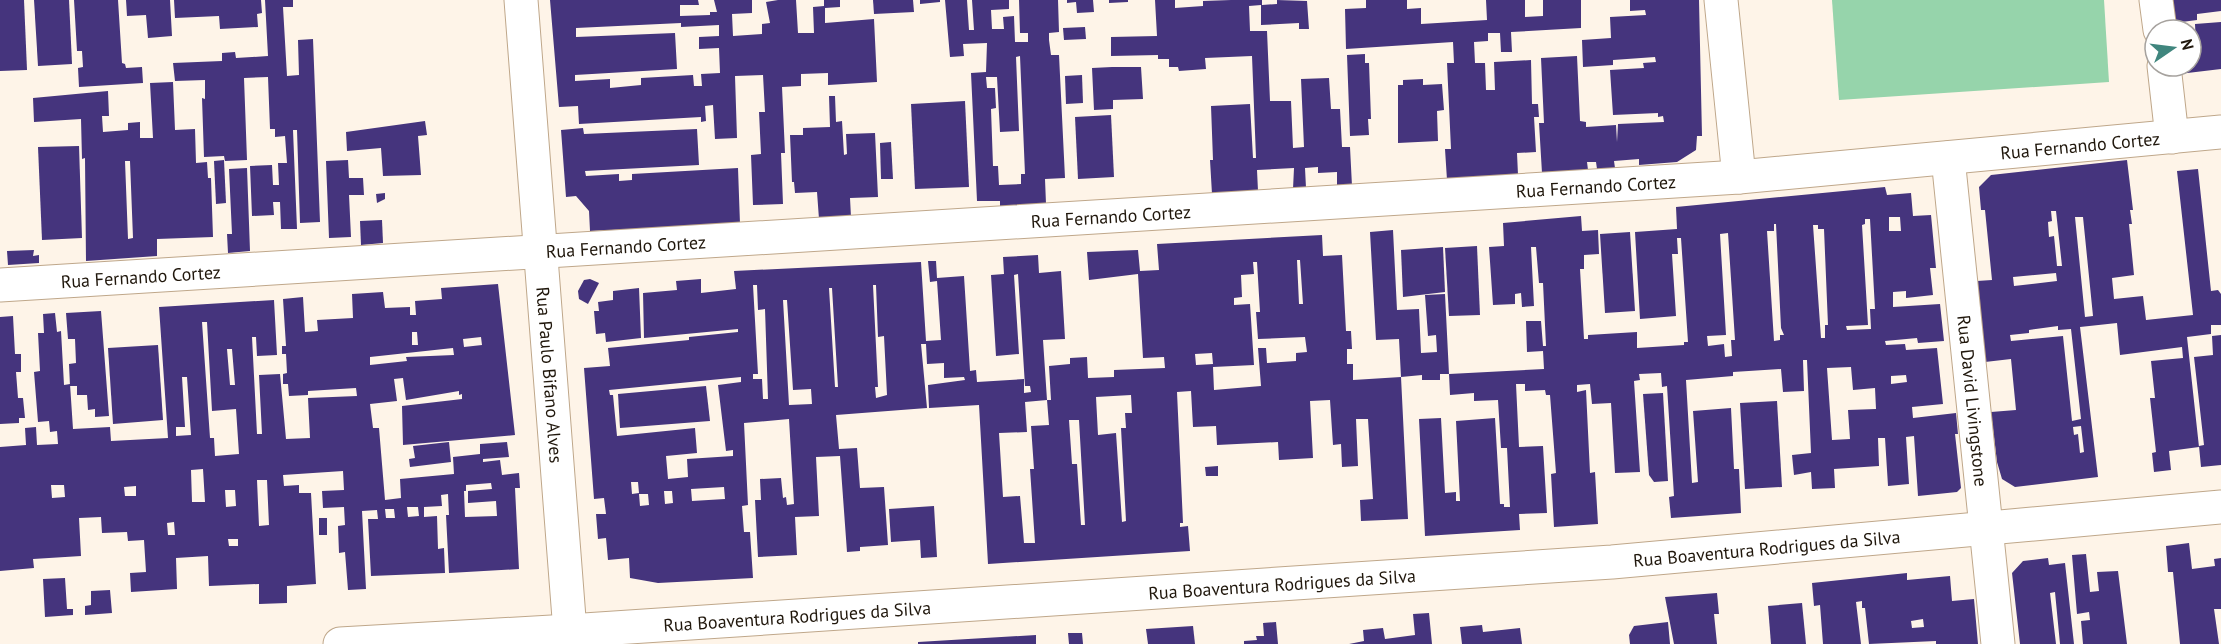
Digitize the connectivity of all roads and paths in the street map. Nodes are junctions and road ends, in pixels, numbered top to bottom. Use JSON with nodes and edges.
{"nodes":[{"id":1,"x":521,"y":0,"type":"edge"},
{"id":2,"x":1721,"y":0,"type":"edge"},
{"id":3,"x":2156,"y":0,"type":"edge"},
{"id":4,"x":2158,"y":18,"type":"edge"},
{"id":5,"x":2165,"y":78,"type":"edge"},
{"id":6,"x":2221,"y":132,"type":"edge"},
{"id":7,"x":2172,"y":137,"type":"junction"},
{"id":8,"x":1948,"y":158,"type":"junction"},
{"id":9,"x":1739,"y":177,"type":"junction"},
{"id":10,"x":540,"y":252,"type":"junction"},
{"id":11,"x":0,"y":285,"type":"edge"},
{"id":12,"x":2221,"y":507,"type":"edge"},
{"id":13,"x":1986,"y":529,"type":"junction"},
{"id":14,"x":570,"y":638,"type":"edge"},
{"id":15,"x":340,"y":644,"type":"edge"},
{"id":16,"x":1998,"y":644,"type":"edge"}],
"edges":[{"from":1,"to":10,"type":"street","name":"Rua Paulo Bifano Alves"},
{"from":2,"to":9,"type":"street"},
{"from":3,"to":4,"type":"street"},
{"from":5,"to":7,"type":"street"},
{"from":6,"to":7,"type":"street","name":"Rua Fernando Cortez"},
{"from":7,"to":8,"type":"street","name":"Rua Fernando Cortez"},
{"from":8,"to":9,"type":"street","name":"Rua Fernando Cortez"},
{"from":8,"to":13,"type":"street","name":"Rua David Livingstone"},
{"from":9,"to":10,"type":"street","name":"Rua Fernando Cortez"},
{"from":10,"to":11,"type":"street","name":"Rua Fernando Cortez"},
{"from":10,"to":14,"type":"street","name":"Rua Paulo Bifano Alves"},
{"from":12,"to":13,"type":"street","name":"Rua Boaventura Rodrigues da Silva"},
{"from":13,"to":14,"type":"street","name":"Rua Boaventura Rodrigues da Silva"},
{"from":13,"to":16,"type":"street","name":"Rua David Livingstone"},
{"from":14,"to":15,"type":"street","name":"Rua Boaventura Rodrigues da Silva"}]}
